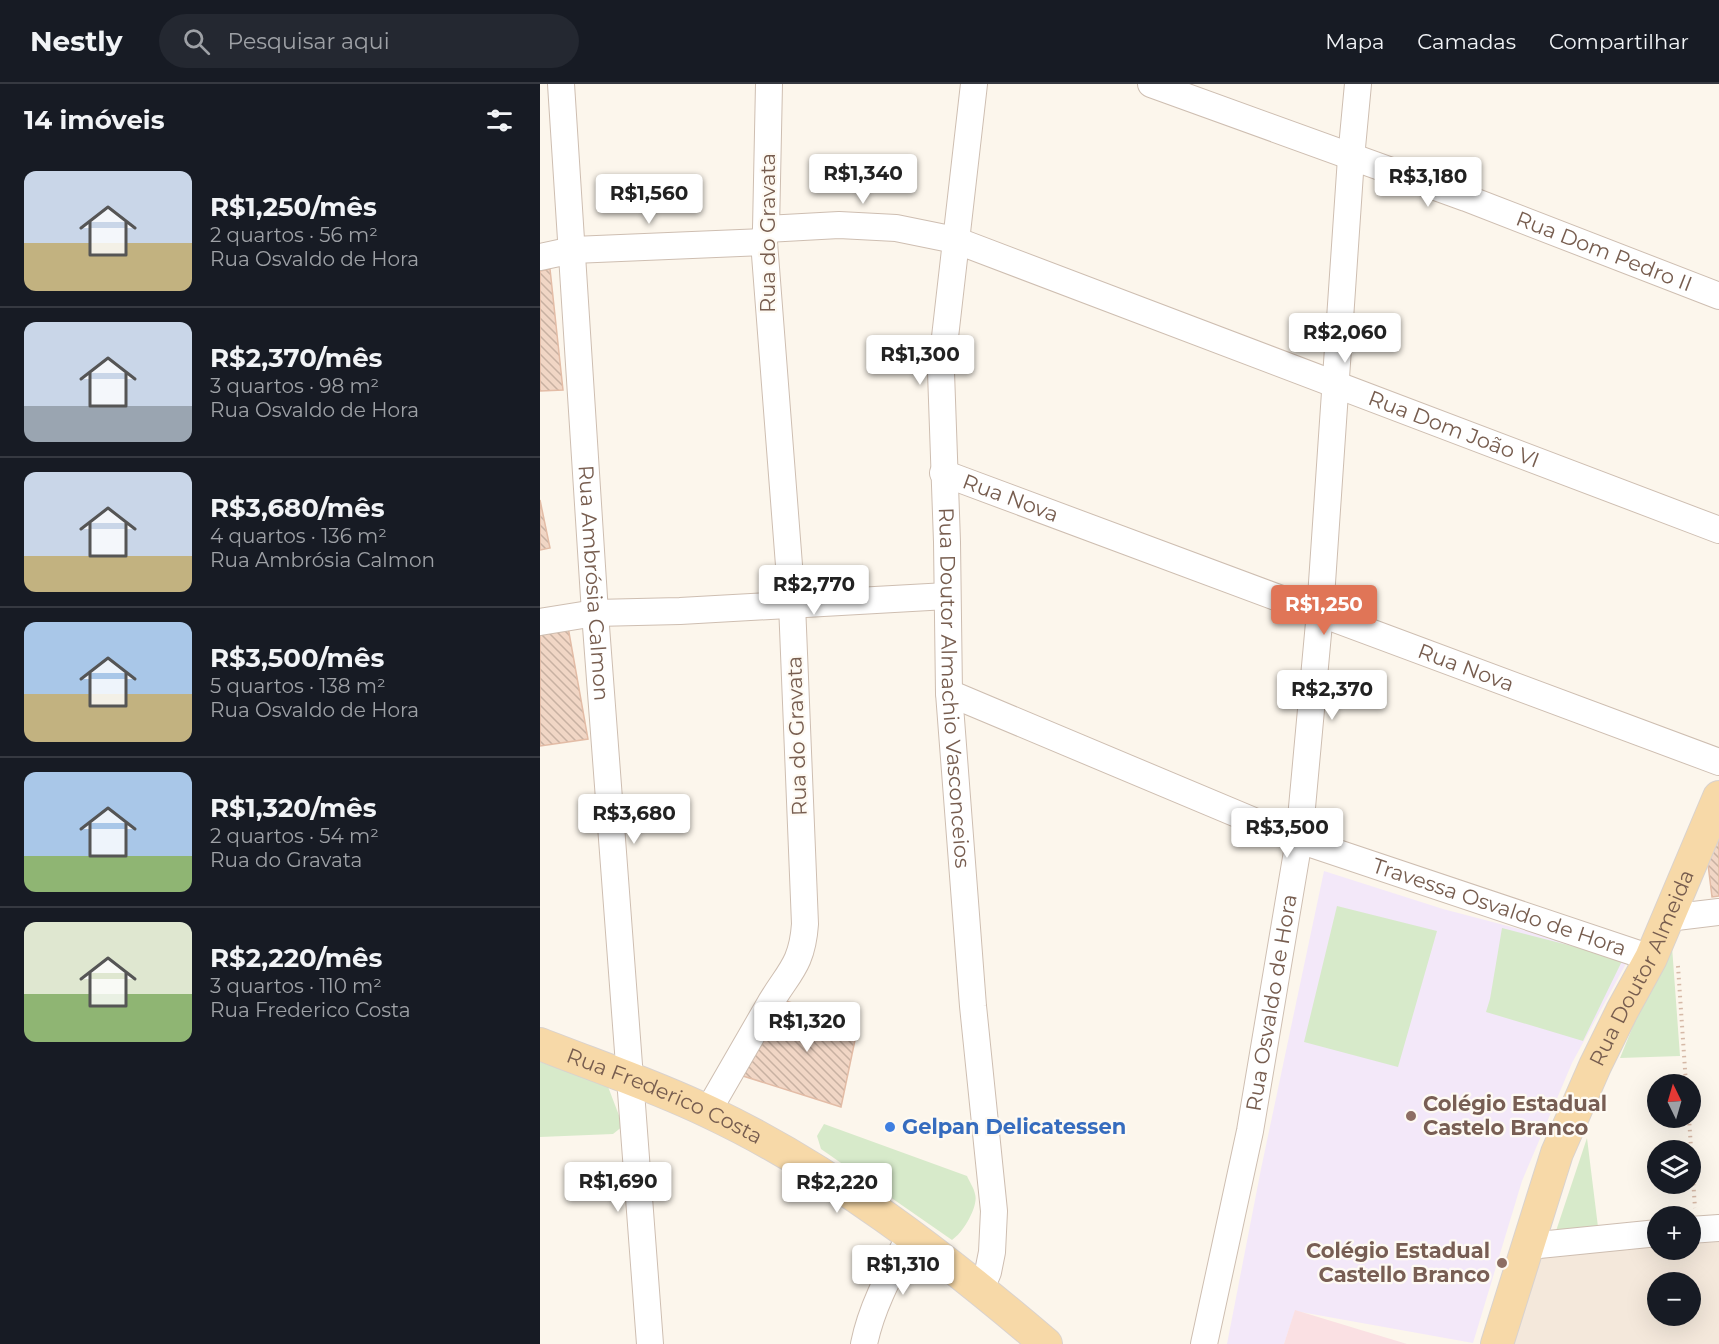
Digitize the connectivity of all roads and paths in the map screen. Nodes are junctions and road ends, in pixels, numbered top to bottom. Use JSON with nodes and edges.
{"nodes":[{"id":1,"x":561,"y":84,"type":"edge"},
{"id":2,"x":769,"y":84,"type":"edge"},
{"id":3,"x":974,"y":84,"type":"edge"},
{"id":4,"x":1151,"y":84,"type":"edge"},
{"id":5,"x":1358,"y":84,"type":"edge"},
{"id":6,"x":1351,"y":158,"type":"junction"},
{"id":7,"x":765,"y":235,"type":"junction"},
{"id":8,"x":955,"y":240,"type":"junction"},
{"id":9,"x":573,"y":250,"type":"junction"},
{"id":10,"x":540,"y":257,"type":"edge"},
{"id":11,"x":1719,"y":296,"type":"edge"},
{"id":12,"x":1337,"y":384,"type":"junction"},
{"id":13,"x":943,"y":473,"type":"junction"},
{"id":14,"x":1719,"y":530,"type":"edge"},
{"id":15,"x":947,"y":596,"type":"junction"},
{"id":16,"x":792,"y":604,"type":"junction"},
{"id":17,"x":1320,"y":612,"type":"junction"},
{"id":18,"x":595,"y":613,"type":"junction"},
{"id":19,"x":540,"y":622,"type":"edge"},
{"id":20,"x":949,"y":693,"type":"junction"},
{"id":21,"x":1719,"y":762,"type":"edge"},
{"id":22,"x":1719,"y":797,"type":"edge"},
{"id":23,"x":1299,"y":840,"type":"junction"},
{"id":24,"x":1719,"y":912,"type":"edge"},
{"id":25,"x":1668,"y":918,"type":"junction"},
{"id":26,"x":1665,"y":962,"type":"junction"},
{"id":27,"x":540,"y":1044,"type":"edge"},
{"id":28,"x":1684,"y":1074,"type":"edge"},
{"id":29,"x":630,"y":1079,"type":"junction"},
{"id":30,"x":708,"y":1111,"type":"junction"},
{"id":31,"x":1690,"y":1128,"type":"edge"},
{"id":32,"x":1702,"y":1229,"type":"edge"},
{"id":33,"x":1647,"y":1234,"type":"edge"},
{"id":34,"x":910,"y":1236,"type":"junction"},
{"id":35,"x":1528,"y":1246,"type":"junction"},
{"id":36,"x":981,"y":1289,"type":"junction"},
{"id":37,"x":650,"y":1344,"type":"edge"},
{"id":38,"x":864,"y":1344,"type":"edge"},
{"id":39,"x":1046,"y":1344,"type":"edge"},
{"id":40,"x":1204,"y":1344,"type":"edge"},
{"id":41,"x":1497,"y":1344,"type":"edge"}],
"edges":[{"from":1,"to":9,"type":"street","name":"Rua Ambrósia Calmon"},
{"from":2,"to":7,"type":"street","name":"Rua do Gravata"},
{"from":3,"to":8,"type":"street","name":"Rua Doutor Almachio Vasconceios"},
{"from":4,"to":6,"type":"street","name":"Rua Dom Pedro II"},
{"from":5,"to":6,"type":"street","name":"Rua Osvaldo de Hora"},
{"from":6,"to":11,"type":"street","name":"Rua Dom Pedro II"},
{"from":6,"to":12,"type":"street","name":"Rua Osvaldo de Hora"},
{"from":7,"to":8,"type":"street","name":"Rua Dom João VI"},
{"from":7,"to":9,"type":"street","name":"Rua Dom João VI"},
{"from":7,"to":16,"type":"street","name":"Rua do Gravata"},
{"from":8,"to":12,"type":"street","name":"Rua Dom João VI"},
{"from":8,"to":13,"type":"street","name":"Rua Doutor Almachio Vasconceios"},
{"from":9,"to":10,"type":"street","name":"Rua Dom João VI"},
{"from":9,"to":18,"type":"street","name":"Rua Ambrósia Calmon"},
{"from":12,"to":14,"type":"street","name":"Rua Dom João VI"},
{"from":12,"to":17,"type":"street","name":"Rua Osvaldo de Hora"},
{"from":13,"to":15,"type":"street","name":"Rua Doutor Almachio Vasconceios"},
{"from":13,"to":17,"type":"street","name":"Rua Nova"},
{"from":15,"to":16,"type":"street"},
{"from":15,"to":20,"type":"street","name":"Rua Doutor Almachio Vasconceios"},
{"from":16,"to":18,"type":"street"},
{"from":16,"to":30,"type":"street","name":"Rua do Gravata"},
{"from":17,"to":21,"type":"street","name":"Rua Nova"},
{"from":17,"to":23,"type":"street","name":"Rua Osvaldo de Hora"},
{"from":18,"to":19,"type":"street"},
{"from":18,"to":29,"type":"street","name":"Rua Ambrósia Calmon"},
{"from":20,"to":23,"type":"street","name":"Travessa Osvaldo de Hora"},
{"from":20,"to":36,"type":"street","name":"Rua Doutor Almachio Vasconceios"},
{"from":22,"to":25,"type":"main road","name":"Rua Doutor Almeida"},
{"from":23,"to":26,"type":"street","name":"Travessa Osvaldo de Hora"},
{"from":23,"to":40,"type":"street","name":"Rua Osvaldo de Hora"},
{"from":24,"to":25,"type":"street"},
{"from":25,"to":26,"type":"main road","name":"Rua Doutor Almeida"},
{"from":26,"to":28,"type":"path"},
{"from":26,"to":35,"type":"main road","name":"Rua Doutor Almeida"},
{"from":27,"to":29,"type":"main road","name":"Rua Frederico Costa"},
{"from":29,"to":30,"type":"main road","name":"Rua Frederico Costa"},
{"from":29,"to":37,"type":"street","name":"Rua Ambrósia Calmon"},
{"from":30,"to":34,"type":"main road","name":"Rua Frederico Costa"},
{"from":31,"to":32,"type":"path"},
{"from":33,"to":35,"type":"street"},
{"from":34,"to":36,"type":"main road","name":"Rua Frederico Costa"},
{"from":34,"to":38,"type":"street"},
{"from":35,"to":41,"type":"main road","name":"Rua Doutor Almeida"},
{"from":36,"to":39,"type":"main road","name":"Rua Frederico Costa"}]}
